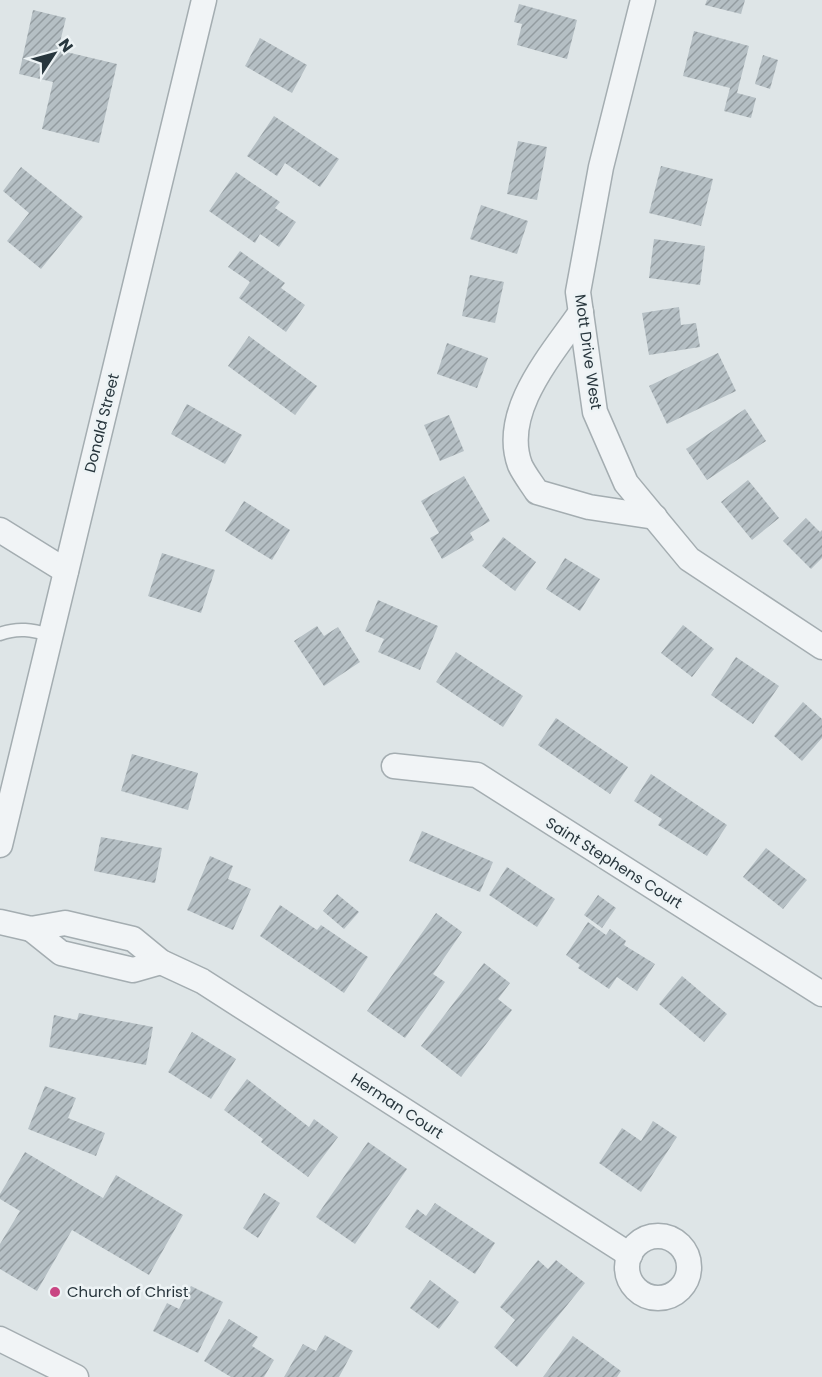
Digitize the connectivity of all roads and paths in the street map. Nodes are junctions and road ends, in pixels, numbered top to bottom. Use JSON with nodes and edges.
{"nodes":[{"id":1,"x":204,"y":0,"type":"edge"},
{"id":2,"x":643,"y":0,"type":"edge"},
{"id":3,"x":581,"y":312,"type":"junction"},
{"id":4,"x":655,"y":518,"type":"junction"},
{"id":5,"x":0,"y":530,"type":"edge"},
{"id":6,"x":66,"y":571,"type":"junction"},
{"id":7,"x":0,"y":634,"type":"edge"},
{"id":8,"x":51,"y":635,"type":"junction"},
{"id":9,"x":822,"y":648,"type":"edge"},
{"id":10,"x":394,"y":766,"type":"dead end"},
{"id":11,"x":0,"y":845,"type":"edge"},
{"id":12,"x":0,"y":922,"type":"edge"},
{"id":13,"x":822,"y":994,"type":"edge"},
{"id":14,"x":630,"y":1255,"type":"dead end"},
{"id":15,"x":0,"y":1339,"type":"edge"},
{"id":16,"x":76,"y":1377,"type":"edge"}],
"edges":[{"from":1,"to":6,"type":"street","name":"Donald Street"},
{"from":2,"to":3,"type":"street","name":"Mott Drive West"},
{"from":3,"to":4,"type":"street","name":"Mott Drive West"},
{"from":3,"to":4,"type":"street"},
{"from":4,"to":9,"type":"street","name":"Mott Drive West"},
{"from":5,"to":6,"type":"street"},
{"from":6,"to":8,"type":"street","name":"Donald Street"},
{"from":7,"to":8,"type":"lane"},
{"from":8,"to":11,"type":"street","name":"Donald Street"},
{"from":10,"to":13,"type":"street","name":"Saint Stephens Court"},
{"from":12,"to":14,"type":"street","name":"Herman Court"},
{"from":15,"to":16,"type":"street"}]}
